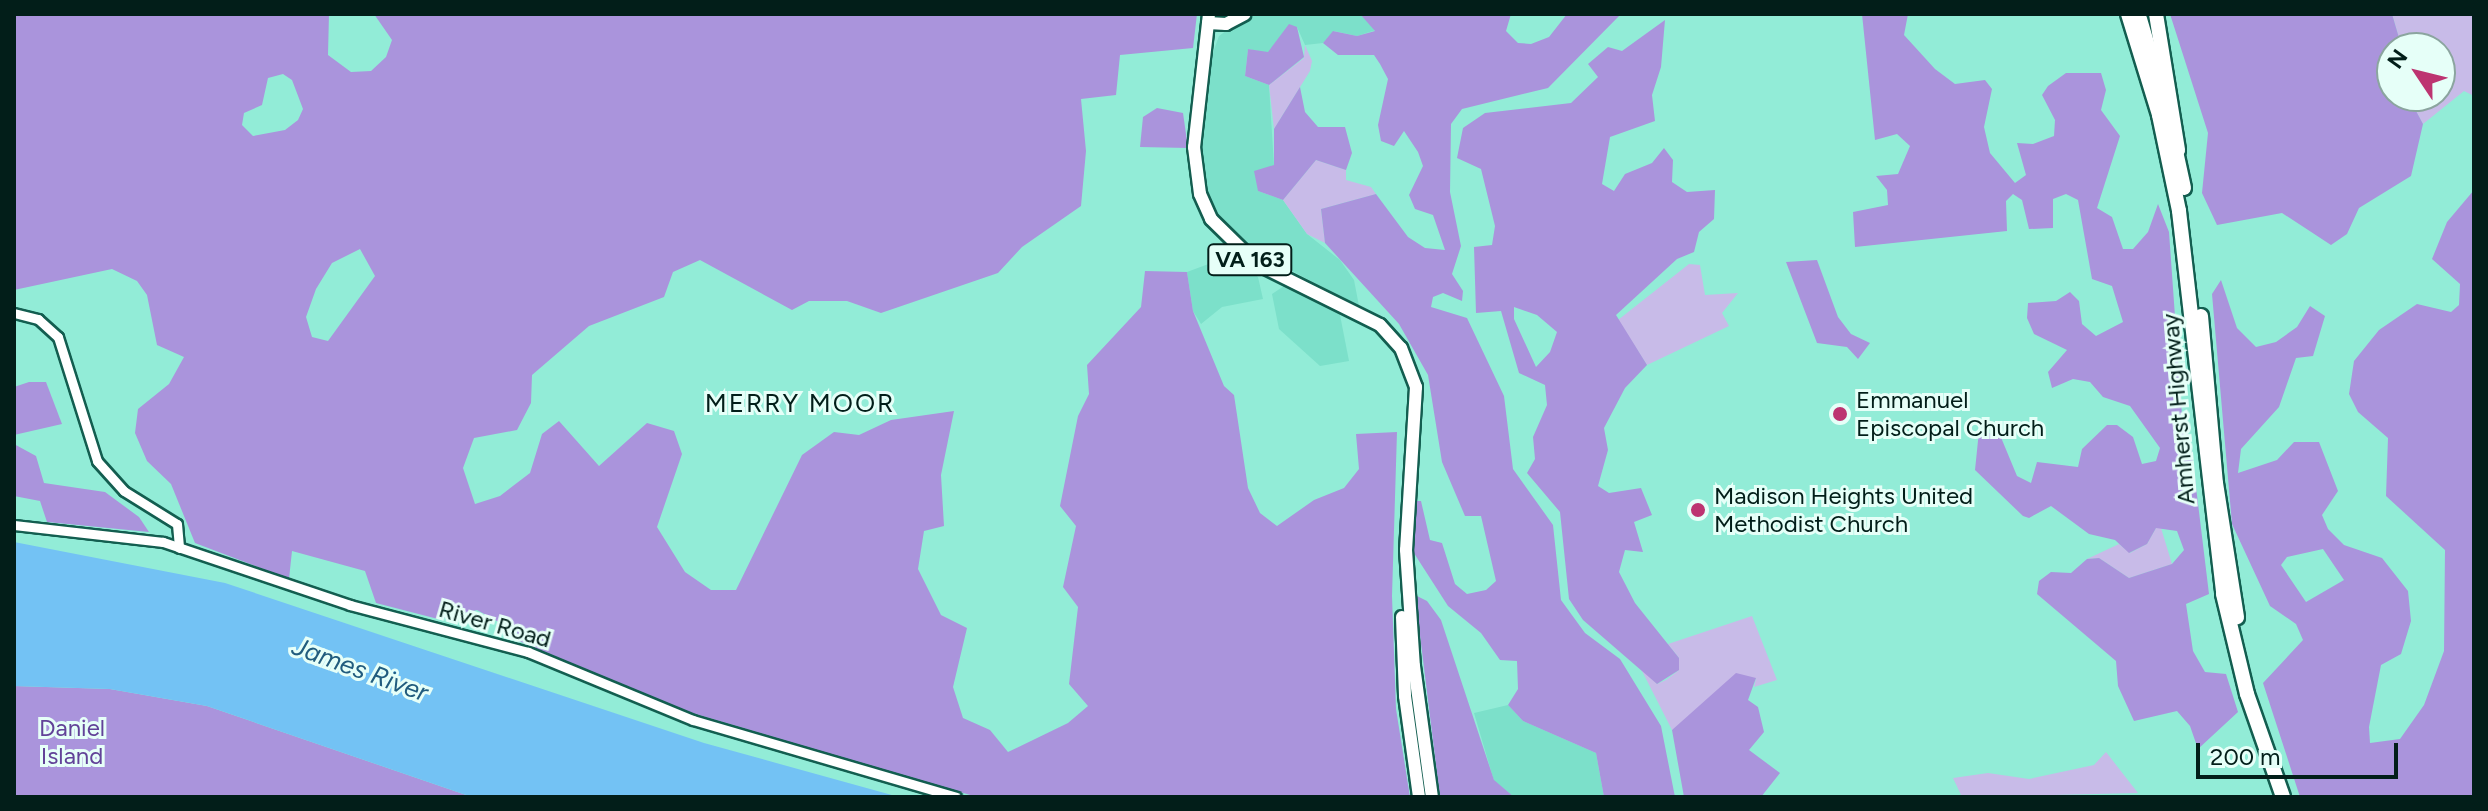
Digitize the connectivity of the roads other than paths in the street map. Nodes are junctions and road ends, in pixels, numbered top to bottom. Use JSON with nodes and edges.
{"nodes":[{"id":1,"x":1245,"y":14,"type":"edge"},
{"id":2,"x":2126,"y":14,"type":"edge"},
{"id":3,"x":2138,"y":14,"type":"edge"},
{"id":4,"x":2156,"y":14,"type":"edge"},
{"id":5,"x":1208,"y":18,"type":"edge"},
{"id":6,"x":2180,"y":162,"type":"junction"},
{"id":7,"x":14,"y":313,"type":"edge"},
{"id":8,"x":1411,"y":372,"type":"junction"},
{"id":9,"x":14,"y":525,"type":"edge"},
{"id":10,"x":179,"y":548,"type":"junction"},
{"id":11,"x":956,"y":797,"type":"edge"},
{"id":12,"x":1419,"y":797,"type":"edge"},
{"id":13,"x":1432,"y":797,"type":"edge"},
{"id":14,"x":2283,"y":797,"type":"edge"},
{"id":15,"x":2291,"y":797,"type":"edge"}],
"edges":[{"from":1,"to":5,"type":"main road"},
{"from":2,"to":14,"type":"highway","name":"Amherst Highway"},
{"from":3,"to":6,"type":"highway","name":"Amherst Highway"},
{"from":4,"to":6,"type":"highway"},
{"from":5,"to":8,"type":"main road","number":"VA 163"},
{"from":6,"to":15,"type":"highway","name":"Amherst Highway"},
{"from":7,"to":10,"type":"street"},
{"from":8,"to":12,"type":"main road"},
{"from":8,"to":13,"type":"main road"},
{"from":9,"to":10,"type":"street","name":"River Road"},
{"from":10,"to":11,"type":"street","name":"River Road"}]}
